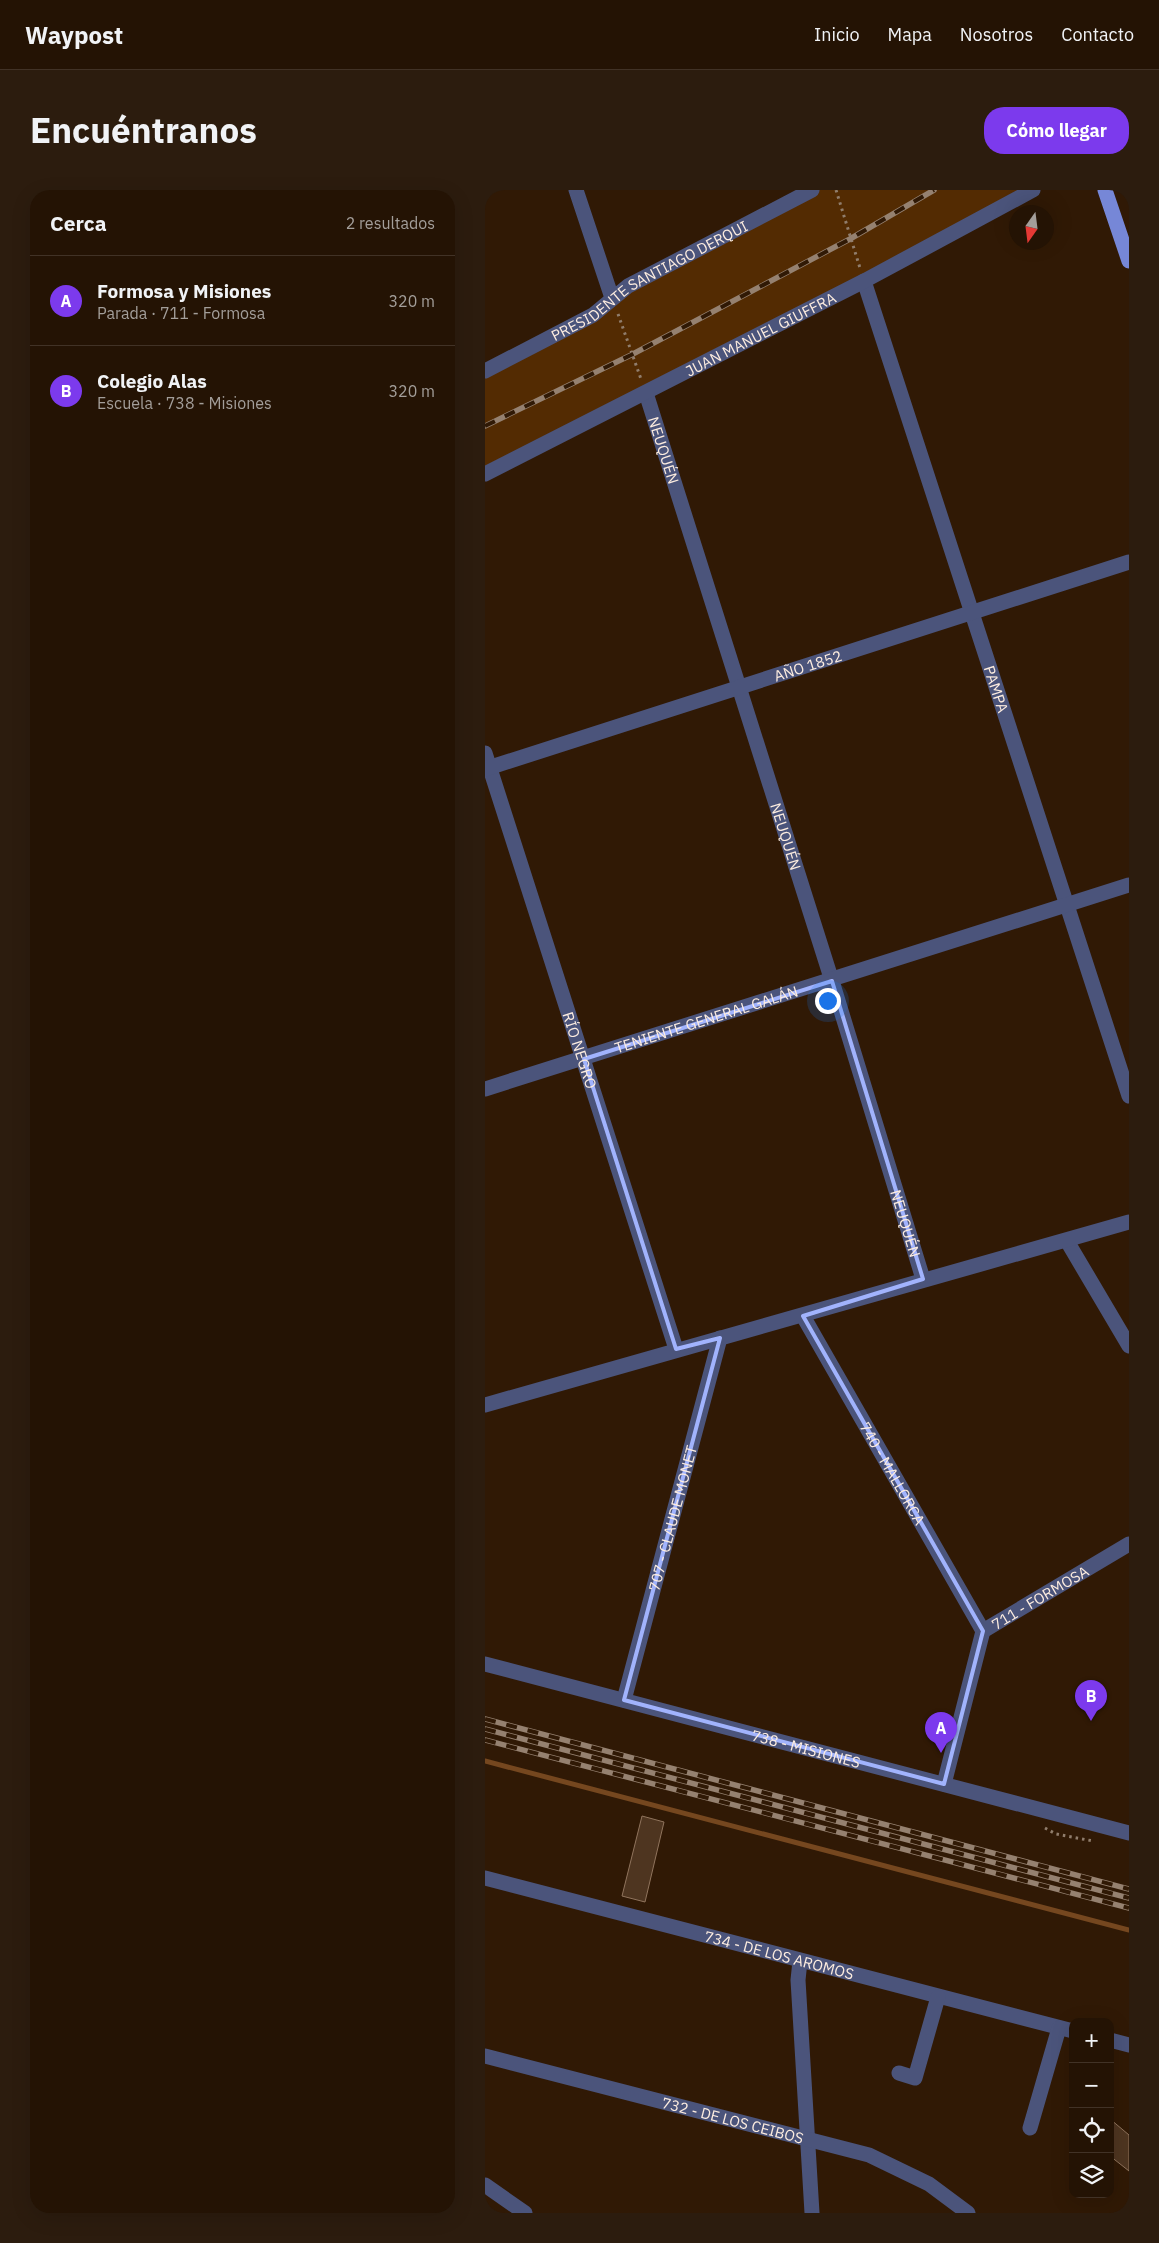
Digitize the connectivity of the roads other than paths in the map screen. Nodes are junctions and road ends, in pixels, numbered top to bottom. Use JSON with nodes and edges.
{"nodes":[{"id":1,"x":576,"y":190,"type":"edge"},
{"id":2,"x":812,"y":190,"type":"edge"},
{"id":3,"x":1033,"y":190,"type":"edge"},
{"id":4,"x":1105,"y":190,"type":"edge"},
{"id":5,"x":1129,"y":261,"type":"edge"},
{"id":6,"x":864,"y":281,"type":"junction"},
{"id":7,"x":612,"y":298,"type":"junction"},
{"id":8,"x":485,"y":371,"type":"edge"},
{"id":9,"x":646,"y":394,"type":"junction"},
{"id":10,"x":485,"y":474,"type":"edge"},
{"id":11,"x":1129,"y":562,"type":"edge"},
{"id":12,"x":971,"y":613,"type":"junction"},
{"id":13,"x":739,"y":689,"type":"junction"},
{"id":14,"x":485,"y":752,"type":"edge"},
{"id":15,"x":487,"y":768,"type":"edge"},
{"id":16,"x":1129,"y":885,"type":"edge"},
{"id":17,"x":1068,"y":903,"type":"junction"},
{"id":18,"x":832,"y":981,"type":"junction"},
{"id":19,"x":584,"y":1059,"type":"junction"},
{"id":20,"x":485,"y":1089,"type":"edge"},
{"id":21,"x":1129,"y":1096,"type":"edge"},
{"id":22,"x":1129,"y":1222,"type":"edge"},
{"id":23,"x":1067,"y":1241,"type":"junction"},
{"id":24,"x":923,"y":1279,"type":"junction"},
{"id":25,"x":803,"y":1316,"type":"junction"},
{"id":26,"x":720,"y":1338,"type":"junction"},
{"id":27,"x":1129,"y":1346,"type":"edge"},
{"id":28,"x":676,"y":1349,"type":"junction"},
{"id":29,"x":485,"y":1405,"type":"edge"},
{"id":30,"x":1129,"y":1544,"type":"edge"},
{"id":31,"x":983,"y":1631,"type":"junction"},
{"id":32,"x":485,"y":1664,"type":"edge"},
{"id":33,"x":623,"y":1700,"type":"junction"},
{"id":34,"x":944,"y":1784,"type":"junction"},
{"id":35,"x":1129,"y":1833,"type":"edge"},
{"id":36,"x":485,"y":1878,"type":"edge"},
{"id":37,"x":800,"y":1961,"type":"junction"},
{"id":38,"x":938,"y":1997,"type":"junction"},
{"id":39,"x":1066,"y":2029,"type":"edge"},
{"id":40,"x":1114,"y":2041,"type":"edge"},
{"id":41,"x":1129,"y":2045,"type":"edge"},
{"id":42,"x":485,"y":2056,"type":"edge"},
{"id":43,"x":899,"y":2073,"type":"dead end"},
{"id":44,"x":1030,"y":2128,"type":"dead end"},
{"id":45,"x":807,"y":2140,"type":"junction"},
{"id":46,"x":485,"y":2185,"type":"edge"},
{"id":47,"x":525,"y":2213,"type":"edge"},
{"id":48,"x":812,"y":2213,"type":"edge"},
{"id":49,"x":968,"y":2213,"type":"edge"}],
"edges":[{"from":1,"to":7,"type":"street"},
{"from":2,"to":7,"type":"street","name":"PRESIDENTE SANTIAGO DERQUI"},
{"from":3,"to":6,"type":"street","name":"JUAN MANUEL GIUFFRA"},
{"from":4,"to":5,"type":"main road"},
{"from":6,"to":9,"type":"street","name":"JUAN MANUEL GIUFFRA"},
{"from":6,"to":12,"type":"street","name":"PAMPA"},
{"from":7,"to":8,"type":"street","name":"PRESIDENTE SANTIAGO DERQUI"},
{"from":9,"to":10,"type":"street","name":"JUAN MANUEL GIUFFRA"},
{"from":9,"to":13,"type":"street","name":"NEUQUÉN"},
{"from":11,"to":12,"type":"street","name":"AÑO 1852"},
{"from":12,"to":13,"type":"street","name":"AÑO 1852"},
{"from":12,"to":17,"type":"street","name":"PAMPA"},
{"from":13,"to":15,"type":"street","name":"AÑO 1852"},
{"from":13,"to":18,"type":"street","name":"NEUQUÉN"},
{"from":14,"to":15,"type":"street","name":"RÍO NEGRO"},
{"from":15,"to":19,"type":"street","name":"RÍO NEGRO"},
{"from":16,"to":17,"type":"street","name":"TENIENTE GENERAL GALÁN"},
{"from":17,"to":18,"type":"street","name":"TENIENTE GENERAL GALÁN"},
{"from":17,"to":21,"type":"street","name":"PAMPA"},
{"from":18,"to":19,"type":"street","name":"TENIENTE GENERAL GALÁN"},
{"from":18,"to":24,"type":"street","name":"NEUQUÉN"},
{"from":19,"to":20,"type":"street","name":"TENIENTE GENERAL GALÁN"},
{"from":19,"to":28,"type":"street","name":"RÍO NEGRO"},
{"from":22,"to":23,"type":"street"},
{"from":23,"to":24,"type":"street"},
{"from":23,"to":27,"type":"street"},
{"from":24,"to":25,"type":"street"},
{"from":25,"to":26,"type":"street"},
{"from":25,"to":31,"type":"street","name":"740 - MALLORCA"},
{"from":26,"to":28,"type":"street"},
{"from":26,"to":33,"type":"street","name":"707 - CLAUDE MONET"},
{"from":28,"to":29,"type":"street"},
{"from":30,"to":31,"type":"street","name":"711 - FORMOSA"},
{"from":31,"to":34,"type":"street","name":"711 - FORMOSA"},
{"from":32,"to":33,"type":"street","name":"738 - MISIONES"},
{"from":33,"to":34,"type":"street","name":"738 - MISIONES"},
{"from":34,"to":35,"type":"street","name":"738 - MISIONES"},
{"from":36,"to":37,"type":"street","name":"734 - DE LOS AROMOS"},
{"from":37,"to":38,"type":"street","name":"734 - DE LOS AROMOS"},
{"from":37,"to":45,"type":"street"},
{"from":38,"to":39,"type":"street","name":"734 - DE LOS AROMOS"},
{"from":38,"to":43,"type":"street"},
{"from":39,"to":44,"type":"street"},
{"from":40,"to":41,"type":"street"},
{"from":42,"to":45,"type":"street","name":"732 - DE LOS CEIBOS"},
{"from":45,"to":48,"type":"street"},
{"from":45,"to":49,"type":"street","name":"732 - DE LOS CEIBOS"},
{"from":46,"to":47,"type":"street"}]}
